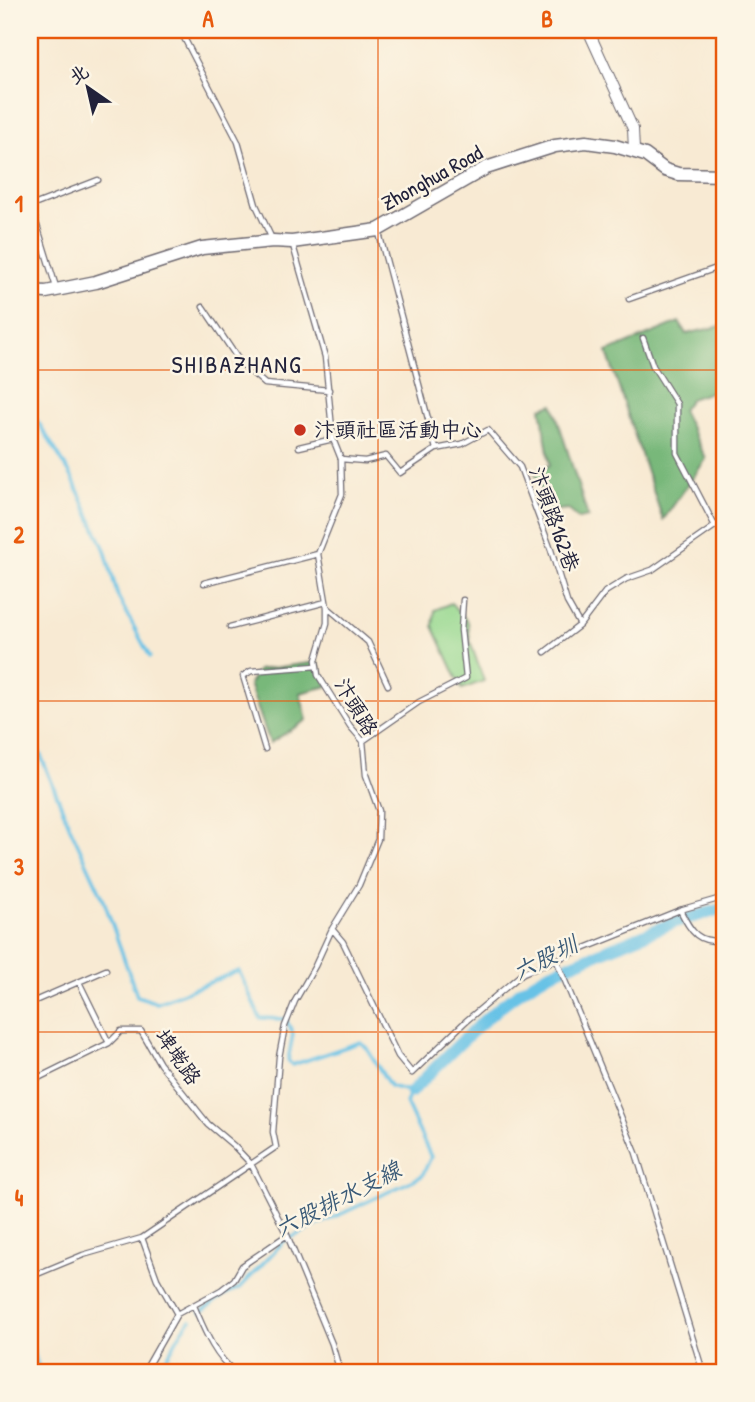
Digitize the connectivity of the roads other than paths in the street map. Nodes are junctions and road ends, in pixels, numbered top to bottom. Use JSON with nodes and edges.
{"nodes":[{"id":1,"x":180,"y":30,"type":"edge"},
{"id":2,"x":588,"y":30,"type":"edge"},
{"id":3,"x":634,"y":150,"type":"junction"},
{"id":4,"x":725,"y":175,"type":"edge"},
{"id":5,"x":98,"y":180,"type":"dead end"},
{"id":6,"x":378,"y":230,"type":"junction"},
{"id":7,"x":273,"y":241,"type":"junction"},
{"id":8,"x":292,"y":242,"type":"junction"},
{"id":9,"x":725,"y":265,"type":"edge"},
{"id":10,"x":57,"y":290,"type":"junction"},
{"id":11,"x":30,"y":291,"type":"edge"},
{"id":12,"x":629,"y":299,"type":"dead end"},
{"id":13,"x":202,"y":307,"type":"dead end"},
{"id":14,"x":643,"y":338,"type":"dead end"},
{"id":15,"x":329,"y":390,"type":"junction"},
{"id":16,"x":333,"y":439,"type":"junction"},
{"id":17,"x":299,"y":447,"type":"dead end"},
{"id":18,"x":436,"y":449,"type":"junction"},
{"id":19,"x":341,"y":459,"type":"junction"},
{"id":20,"x":725,"y":519,"type":"edge"},
{"id":21,"x":715,"y":526,"type":"junction"},
{"id":22,"x":318,"y":554,"type":"junction"},
{"id":23,"x":204,"y":583,"type":"dead end"},
{"id":24,"x":463,"y":600,"type":"dead end"},
{"id":25,"x":327,"y":604,"type":"junction"},
{"id":26,"x":580,"y":625,"type":"junction"},
{"id":27,"x":230,"y":627,"type":"dead end"},
{"id":28,"x":545,"y":652,"type":"dead end"},
{"id":29,"x":317,"y":666,"type":"junction"},
{"id":30,"x":388,"y":685,"type":"dead end"},
{"id":31,"x":363,"y":741,"type":"junction"},
{"id":32,"x":265,"y":749,"type":"dead end"},
{"id":33,"x":725,"y":897,"type":"edge"},
{"id":34,"x":682,"y":912,"type":"junction"},
{"id":35,"x":332,"y":929,"type":"junction"},
{"id":36,"x":725,"y":941,"type":"edge"},
{"id":37,"x":557,"y":962,"type":"junction"},
{"id":38,"x":106,"y":970,"type":"dead end"},
{"id":39,"x":79,"y":982,"type":"junction"},
{"id":40,"x":30,"y":1003,"type":"edge"},
{"id":41,"x":109,"y":1043,"type":"junction"},
{"id":42,"x":30,"y":1064,"type":"edge"},
{"id":43,"x":251,"y":1164,"type":"junction"},
{"id":44,"x":287,"y":1235,"type":"junction"},
{"id":45,"x":142,"y":1238,"type":"junction"},
{"id":46,"x":30,"y":1276,"type":"edge"},
{"id":47,"x":194,"y":1306,"type":"junction"},
{"id":48,"x":177,"y":1314,"type":"junction"},
{"id":49,"x":144,"y":1372,"type":"edge"},
{"id":50,"x":235,"y":1372,"type":"edge"},
{"id":51,"x":340,"y":1372,"type":"edge"},
{"id":52,"x":703,"y":1372,"type":"edge"}],
"edges":[{"from":1,"to":7,"type":"lane"},
{"from":2,"to":3,"type":"street"},
{"from":3,"to":4,"type":"street","name":"Zhonghua Road"},
{"from":3,"to":6,"type":"street","name":"Zhonghua Road"},
{"from":5,"to":10,"type":"lane"},
{"from":6,"to":8,"type":"street","name":"Zhonghua Road"},
{"from":6,"to":18,"type":"lane"},
{"from":7,"to":8,"type":"street","name":"Zhonghua Road"},
{"from":7,"to":10,"type":"street","name":"Zhonghua Road"},
{"from":8,"to":15,"type":"lane"},
{"from":9,"to":12,"type":"lane"},
{"from":10,"to":11,"type":"street","name":"Zhonghua Road"},
{"from":13,"to":15,"type":"lane"},
{"from":14,"to":21,"type":"lane"},
{"from":15,"to":16,"type":"lane"},
{"from":16,"to":17,"type":"lane"},
{"from":16,"to":19,"type":"lane"},
{"from":18,"to":19,"type":"lane","name":"汴頭路162巷"},
{"from":18,"to":26,"type":"lane","name":"汴頭路162巷"},
{"from":19,"to":22,"type":"lane"},
{"from":20,"to":21,"type":"lane"},
{"from":21,"to":26,"type":"lane"},
{"from":22,"to":23,"type":"lane"},
{"from":22,"to":25,"type":"lane","name":"汴頭路"},
{"from":24,"to":31,"type":"lane"},
{"from":25,"to":27,"type":"lane"},
{"from":25,"to":29,"type":"lane","name":"汴頭路"},
{"from":25,"to":30,"type":"lane"},
{"from":26,"to":28,"type":"lane"},
{"from":29,"to":31,"type":"lane","name":"汴頭路"},
{"from":29,"to":32,"type":"lane"},
{"from":31,"to":35,"type":"lane","name":"汴頭路"},
{"from":33,"to":34,"type":"lane"},
{"from":34,"to":36,"type":"lane"},
{"from":34,"to":37,"type":"lane"},
{"from":35,"to":37,"type":"lane"},
{"from":35,"to":43,"type":"lane","name":"汴頭路"},
{"from":37,"to":52,"type":"lane"},
{"from":38,"to":39,"type":"lane"},
{"from":39,"to":40,"type":"lane"},
{"from":39,"to":41,"type":"lane"},
{"from":41,"to":42,"type":"lane","name":"埤墘路"},
{"from":41,"to":43,"type":"lane","name":"埤墘路"},
{"from":43,"to":44,"type":"lane","name":"埤墘路"},
{"from":43,"to":45,"type":"lane"},
{"from":44,"to":47,"type":"lane"},
{"from":44,"to":51,"type":"lane","name":"埤墘路"},
{"from":45,"to":46,"type":"lane"},
{"from":45,"to":48,"type":"lane"},
{"from":47,"to":48,"type":"lane"},
{"from":47,"to":50,"type":"lane"},
{"from":48,"to":49,"type":"lane"}]}
